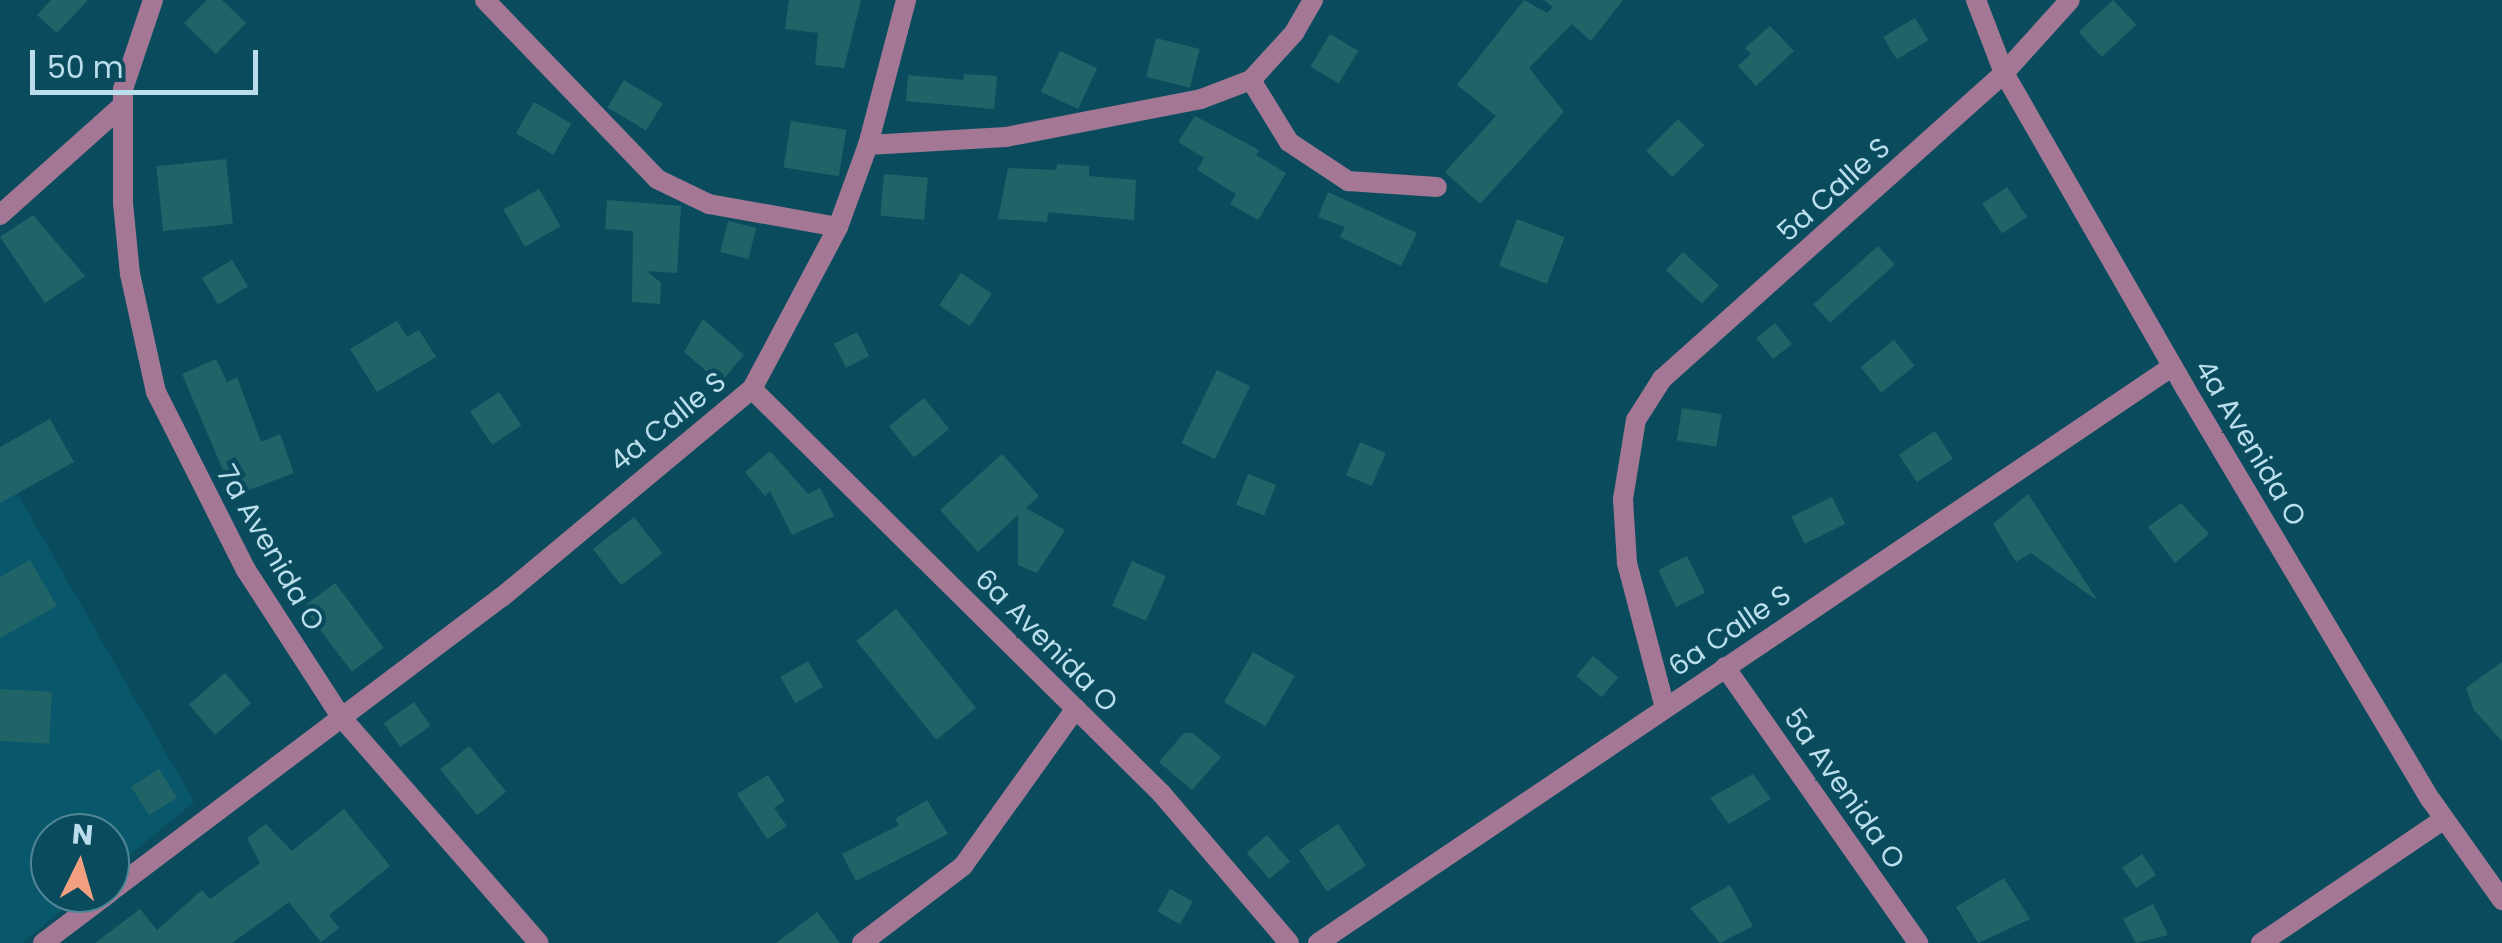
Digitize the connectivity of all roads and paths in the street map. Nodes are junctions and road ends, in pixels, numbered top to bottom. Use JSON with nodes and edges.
{"nodes":[{"id":1,"x":154,"y":0,"type":"edge"},
{"id":2,"x":485,"y":0,"type":"edge"},
{"id":3,"x":906,"y":0,"type":"edge"},
{"id":4,"x":1314,"y":0,"type":"edge"},
{"id":5,"x":1976,"y":0,"type":"edge"},
{"id":6,"x":2070,"y":0,"type":"edge"},
{"id":7,"x":2004,"y":72,"type":"junction"},
{"id":8,"x":1250,"y":80,"type":"junction"},
{"id":9,"x":123,"y":105,"type":"junction"},
{"id":10,"x":868,"y":145,"type":"junction"},
{"id":11,"x":1437,"y":187,"type":"dead end"},
{"id":12,"x":0,"y":215,"type":"edge"},
{"id":13,"x":838,"y":228,"type":"junction"},
{"id":14,"x":2173,"y":366,"type":"junction"},
{"id":15,"x":752,"y":389,"type":"junction"},
{"id":16,"x":1725,"y":667,"type":"junction"},
{"id":17,"x":1076,"y":708,"type":"junction"},
{"id":18,"x":1666,"y":708,"type":"junction"},
{"id":19,"x":341,"y":718,"type":"junction"},
{"id":20,"x":2444,"y":818,"type":"junction"},
{"id":21,"x":130,"y":876,"type":"edge"},
{"id":22,"x":2502,"y":900,"type":"edge"},
{"id":23,"x":81,"y":913,"type":"edge"},
{"id":24,"x":42,"y":943,"type":"edge"},
{"id":25,"x":539,"y":943,"type":"edge"},
{"id":26,"x":862,"y":943,"type":"edge"},
{"id":27,"x":1289,"y":943,"type":"edge"},
{"id":28,"x":1318,"y":943,"type":"edge"},
{"id":29,"x":1918,"y":943,"type":"edge"},
{"id":30,"x":2260,"y":943,"type":"edge"}],
"edges":[{"from":1,"to":9,"type":"street"},
{"from":2,"to":13,"type":"street"},
{"from":3,"to":10,"type":"street","name":"4a Calle S"},
{"from":4,"to":8,"type":"street"},
{"from":5,"to":7,"type":"street","name":"4a Avenida O"},
{"from":6,"to":7,"type":"street","name":"5a Calle S"},
{"from":7,"to":14,"type":"street","name":"4a Avenida O"},
{"from":7,"to":18,"type":"street","name":"5a Calle S"},
{"from":8,"to":10,"type":"street"},
{"from":8,"to":11,"type":"street"},
{"from":9,"to":12,"type":"street"},
{"from":9,"to":19,"type":"street","name":"7a Avenida O"},
{"from":10,"to":13,"type":"street","name":"4a Calle S"},
{"from":13,"to":15,"type":"street","name":"4a Calle S"},
{"from":14,"to":16,"type":"street","name":"6a Calle S"},
{"from":14,"to":20,"type":"street","name":"4a Avenida O"},
{"from":15,"to":17,"type":"street","name":"6a Avenida O"},
{"from":15,"to":19,"type":"street","name":"4a Calle S"},
{"from":16,"to":18,"type":"street","name":"6a Calle S"},
{"from":16,"to":29,"type":"street","name":"5a Avenida O"},
{"from":17,"to":26,"type":"street"},
{"from":17,"to":27,"type":"street","name":"6a Avenida O"},
{"from":18,"to":28,"type":"street","name":"6a Calle S"},
{"from":19,"to":21,"type":"street","name":"4a Calle S"},
{"from":19,"to":25,"type":"street","name":"7a Avenida O"},
{"from":20,"to":22,"type":"street","name":"4a Avenida O"},
{"from":20,"to":30,"type":"street"},
{"from":23,"to":24,"type":"street","name":"4a Calle S"}]}
